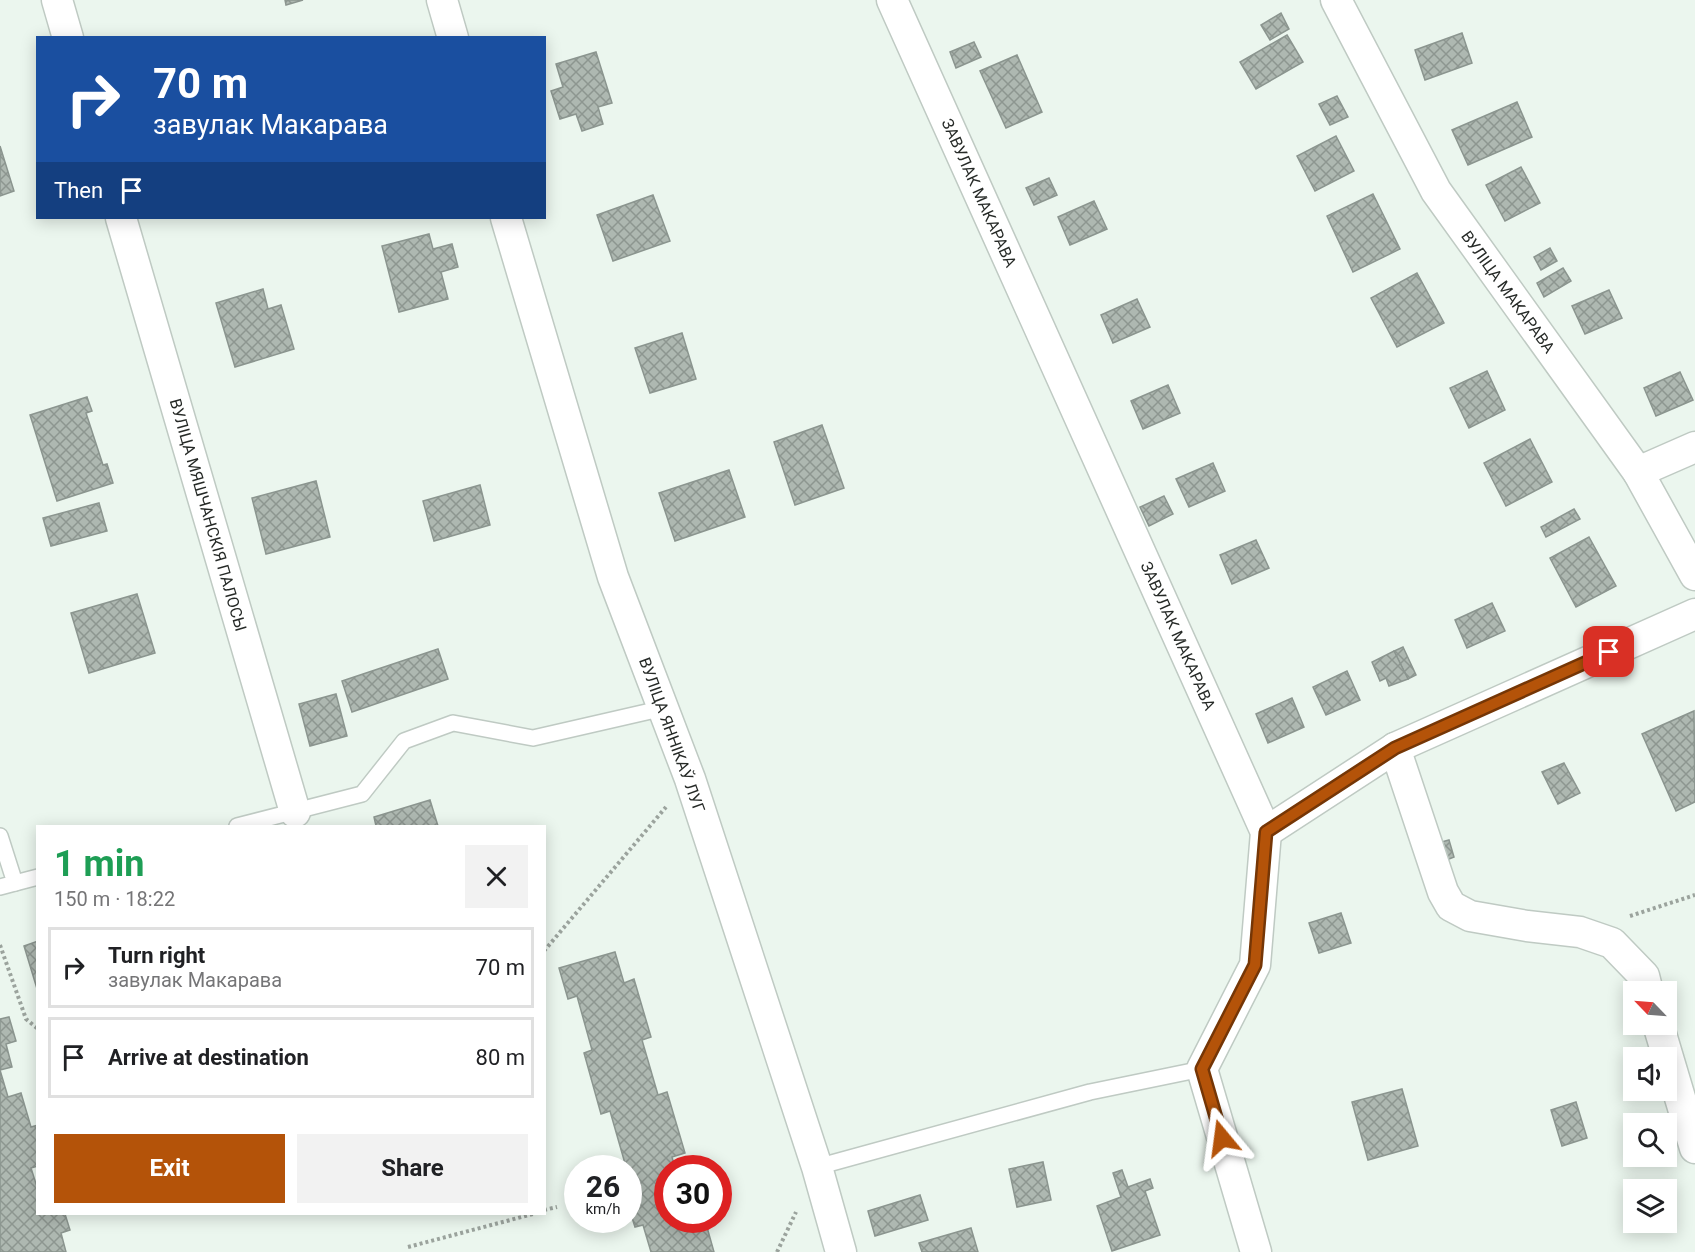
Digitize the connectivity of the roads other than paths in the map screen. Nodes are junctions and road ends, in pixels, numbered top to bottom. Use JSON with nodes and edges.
{"nodes":[{"id":1,"x":57,"y":0,"type":"edge"},
{"id":2,"x":442,"y":0,"type":"edge"},
{"id":3,"x":892,"y":0,"type":"edge"},
{"id":4,"x":1336,"y":0,"type":"edge"},
{"id":5,"x":67,"y":36,"type":"edge"},
{"id":6,"x":452,"y":36,"type":"edge"},
{"id":7,"x":121,"y":219,"type":"edge"},
{"id":8,"x":506,"y":219,"type":"edge"},
{"id":9,"x":1695,"y":447,"type":"edge"},
{"id":10,"x":1638,"y":472,"type":"junction"},
{"id":11,"x":1695,"y":574,"type":"edge"},
{"id":12,"x":1695,"y":614,"type":"edge"},
{"id":13,"x":664,"y":708,"type":"junction"},
{"id":14,"x":1395,"y":748,"type":"junction"},
{"id":15,"x":295,"y":812,"type":"junction"},
{"id":16,"x":241,"y":825,"type":"edge"},
{"id":17,"x":1266,"y":832,"type":"junction"},
{"id":18,"x":0,"y":836,"type":"edge"},
{"id":19,"x":36,"y":878,"type":"edge"},
{"id":20,"x":8,"y":885,"type":"edge"},
{"id":21,"x":1645,"y":981,"type":"edge"},
{"id":22,"x":1661,"y":1035,"type":"edge"},
{"id":23,"x":1202,"y":1069,"type":"junction"},
{"id":24,"x":1695,"y":1148,"type":"edge"},
{"id":25,"x":817,"y":1167,"type":"junction"},
{"id":26,"x":841,"y":1252,"type":"edge"},
{"id":27,"x":1256,"y":1252,"type":"edge"}],
"edges":[{"from":1,"to":5,"type":"street"},
{"from":2,"to":6,"type":"street"},
{"from":3,"to":17,"type":"street","name":"ЗАВУЛАК МАКАРАВА"},
{"from":4,"to":10,"type":"street","name":"ВУЛІЦА МАКАРАВА"},
{"from":7,"to":15,"type":"street","name":"ВУЛІЦА МЯШЧАНСКІЯ ПАЛОСЫ"},
{"from":8,"to":13,"type":"street","name":"ВУЛІЦА ЯННІКАЎ ЛУГ"},
{"from":9,"to":10,"type":"street"},
{"from":10,"to":11,"type":"street","name":"ВУЛІЦА МАКАРАВА"},
{"from":12,"to":14,"type":"street"},
{"from":13,"to":15,"type":"lane"},
{"from":13,"to":25,"type":"street","name":"ВУЛІЦА ЯННІКАЎ ЛУГ"},
{"from":14,"to":17,"type":"street"},
{"from":14,"to":21,"type":"street"},
{"from":15,"to":16,"type":"lane"},
{"from":17,"to":23,"type":"street"},
{"from":18,"to":20,"type":"lane"},
{"from":19,"to":20,"type":"lane"},
{"from":22,"to":24,"type":"street"},
{"from":23,"to":25,"type":"lane"},
{"from":23,"to":27,"type":"street"},
{"from":25,"to":26,"type":"street","name":"ВУЛІЦА ЯННІКАЎ ЛУГ"}]}
